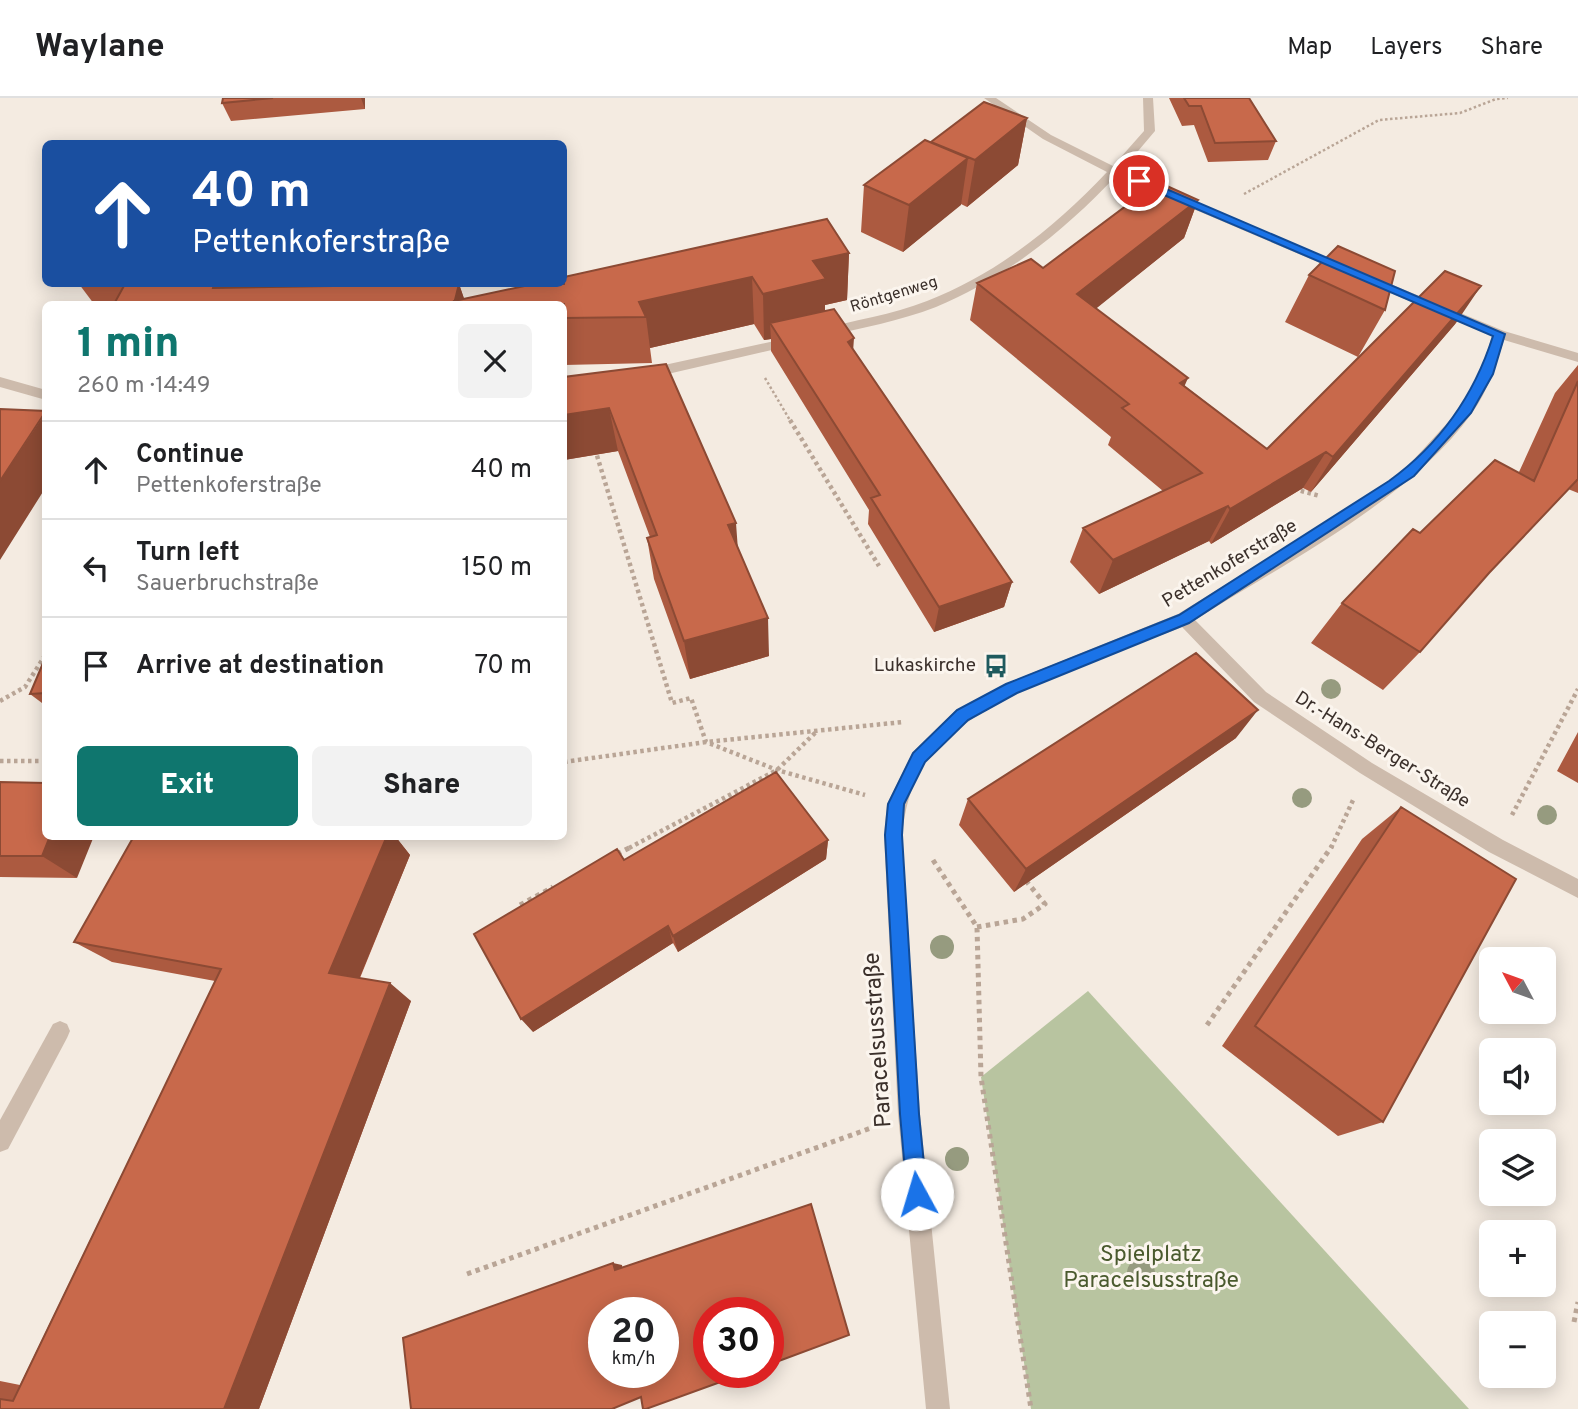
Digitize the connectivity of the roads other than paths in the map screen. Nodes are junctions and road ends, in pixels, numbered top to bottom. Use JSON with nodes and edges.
{"nodes":[{"id":1,"x":989,"y":98,"type":"edge"},
{"id":2,"x":1148,"y":98,"type":"edge"},
{"id":3,"x":1115,"y":171,"type":"junction"},
{"id":4,"x":1499,"y":334,"type":"junction"},
{"id":5,"x":1578,"y":358,"type":"edge"},
{"id":6,"x":630,"y":377,"type":"edge"},
{"id":7,"x":4,"y":382,"type":"edge"},
{"id":8,"x":42,"y":394,"type":"edge"},
{"id":9,"x":0,"y":396,"type":"edge"},
{"id":10,"x":1184,"y":619,"type":"junction"},
{"id":11,"x":893,"y":835,"type":"joint"},
{"id":12,"x":1578,"y":890,"type":"edge"},
{"id":13,"x":60,"y":1031,"type":"dead end"},
{"id":14,"x":0,"y":1141,"type":"edge"},
{"id":15,"x":938,"y":1409,"type":"edge"}],
"edges":[{"from":1,"to":3,"type":"street"},
{"from":2,"to":3,"type":"street","name":"Röntgenweg"},
{"from":3,"to":4,"type":"street"},
{"from":3,"to":6,"type":"street","name":"Röntgenweg"},
{"from":4,"to":5,"type":"street"},
{"from":4,"to":10,"type":"street","name":"Pettenkoferstraße"},
{"from":7,"to":8,"type":"street"},
{"from":7,"to":9,"type":"street"},
{"from":10,"to":11,"type":"street","name":"Pettenkoferstraße"},
{"from":10,"to":12,"type":"street","name":"Dr.-Hans-Berger-Straße"},
{"from":11,"to":15,"type":"street","name":"Paracelsusstraße"},
{"from":13,"to":14,"type":"street"}]}
